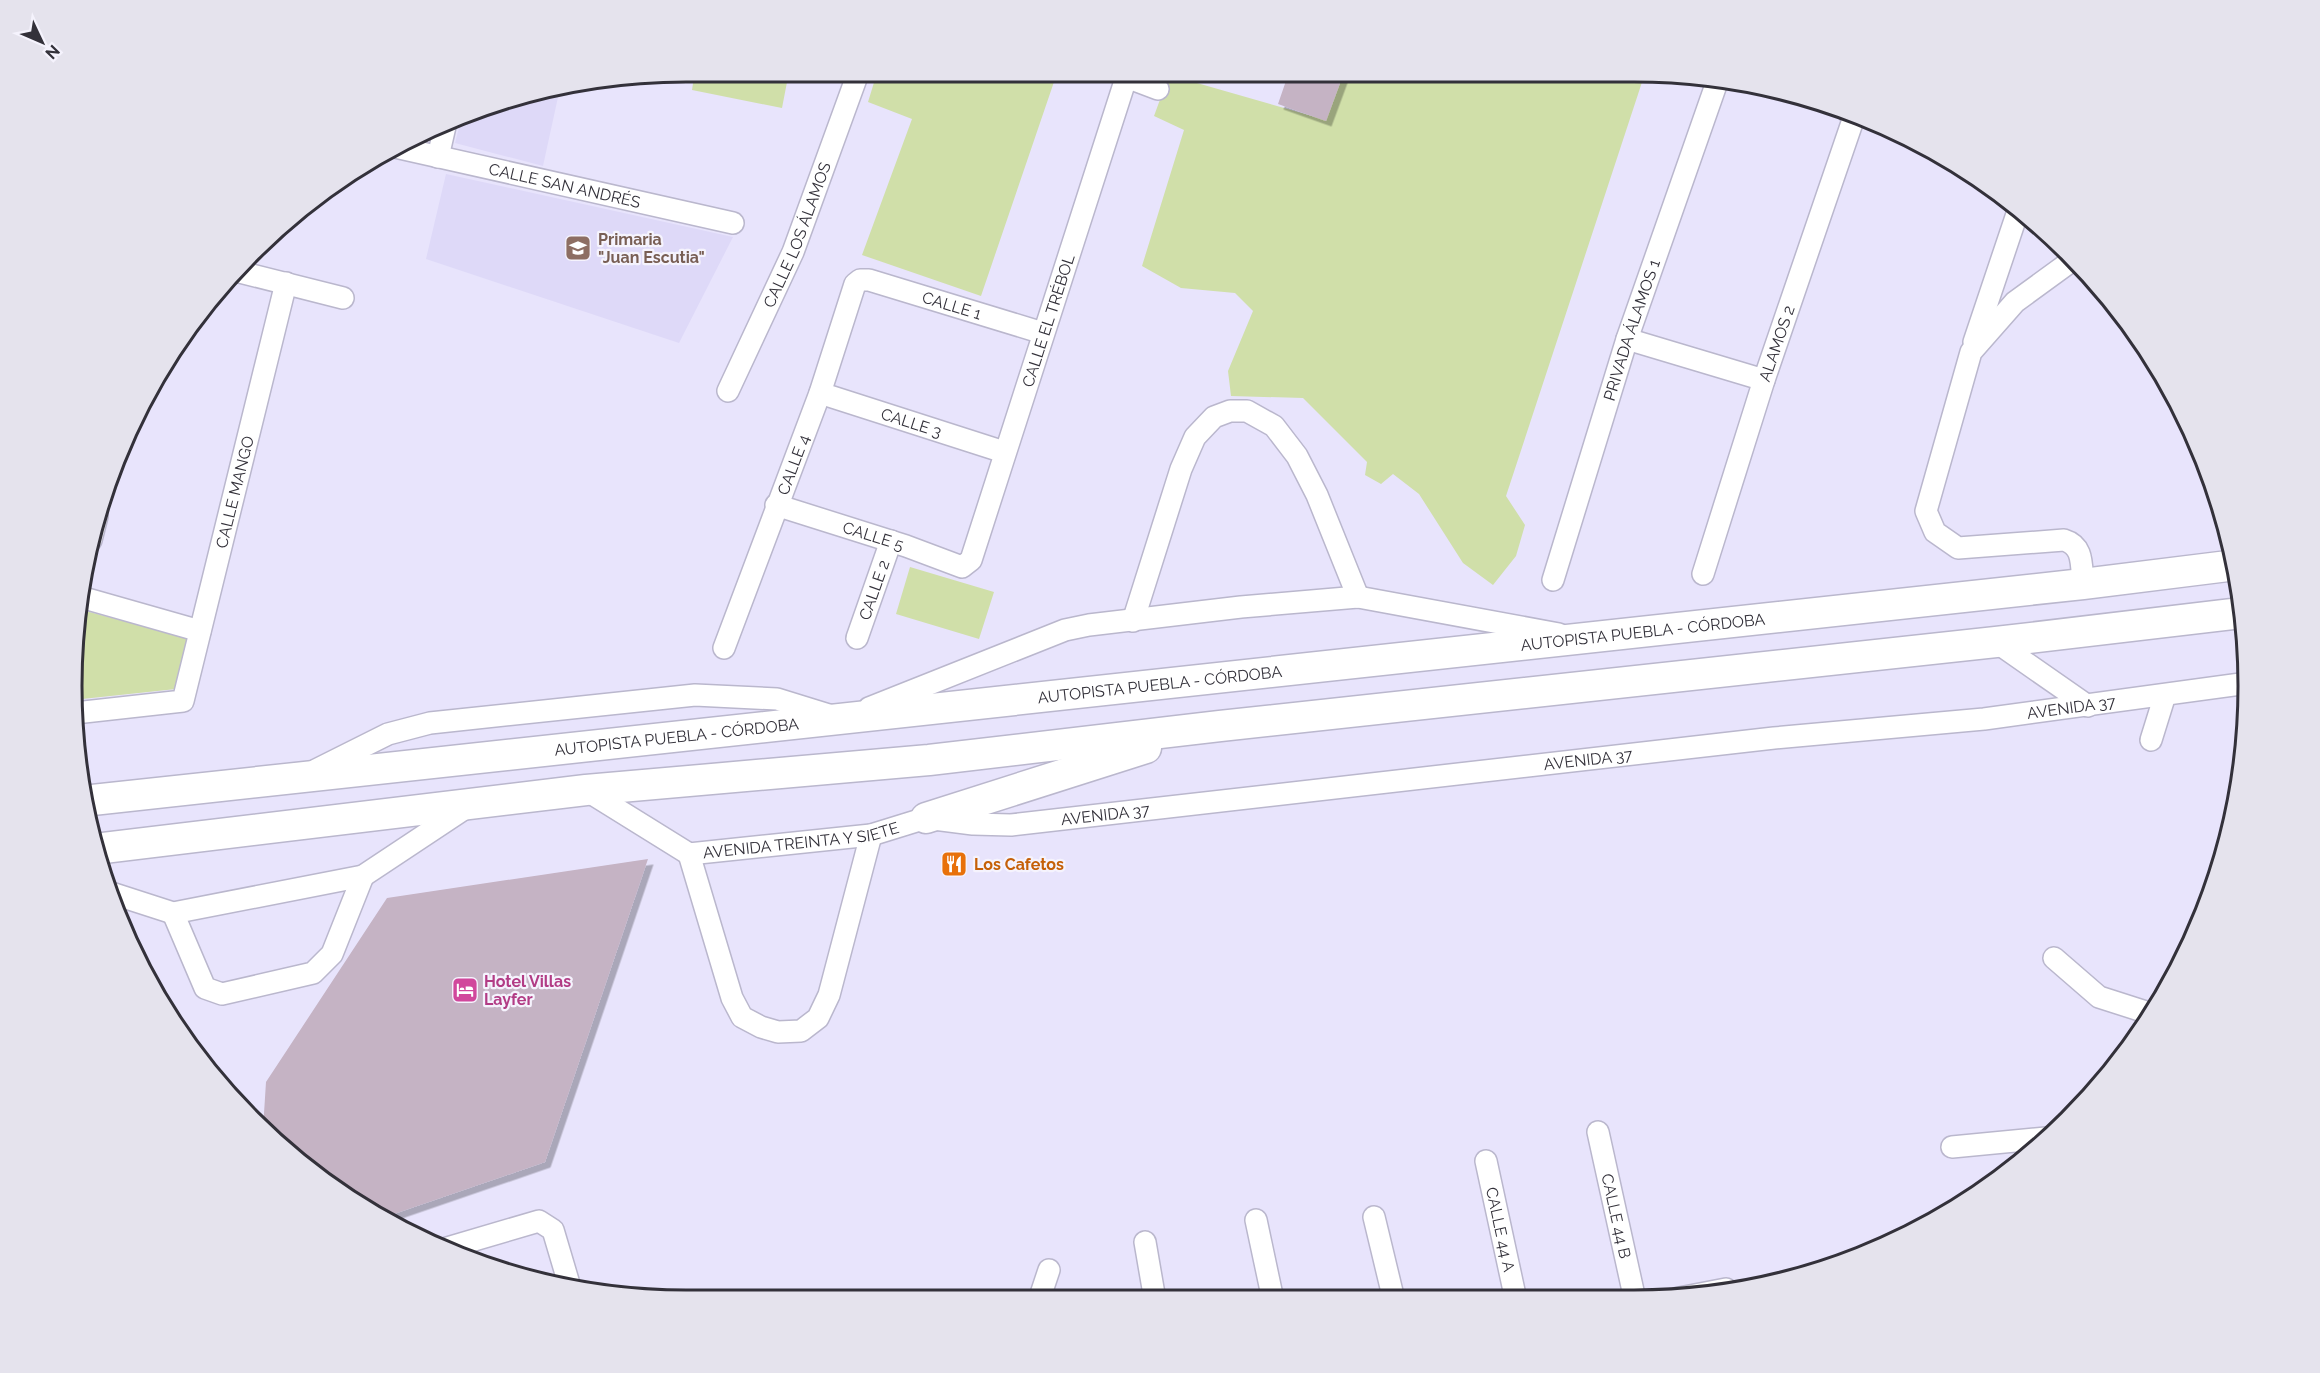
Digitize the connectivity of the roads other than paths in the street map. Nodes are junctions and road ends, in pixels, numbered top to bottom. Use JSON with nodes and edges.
{"nodes":[{"id":1,"x":855,"y":82,"type":"edge"},
{"id":2,"x":1123,"y":82,"type":"edge"},
{"id":3,"x":1140,"y":82,"type":"edge"},
{"id":4,"x":1715,"y":88,"type":"edge"},
{"id":5,"x":1158,"y":89,"type":"dead end"},
{"id":6,"x":1849,"y":122,"type":"edge"},
{"id":7,"x":443,"y":133,"type":"edge"},
{"id":8,"x":409,"y":150,"type":"edge"},
{"id":9,"x":438,"y":157,"type":"junction"},
{"id":10,"x":2015,"y":219,"type":"edge"},
{"id":11,"x":733,"y":223,"type":"dead end"},
{"id":12,"x":2066,"y":265,"type":"edge"},
{"id":13,"x":246,"y":273,"type":"edge"},
{"id":14,"x":860,"y":280,"type":"joint"},
{"id":15,"x":286,"y":283,"type":"junction"},
{"id":16,"x":343,"y":298,"type":"dead end"},
{"id":17,"x":1043,"y":333,"type":"junction"},
{"id":18,"x":1627,"y":339,"type":"junction"},
{"id":19,"x":1971,"y":352,"type":"junction"},
{"id":20,"x":1764,"y":380,"type":"junction"},
{"id":21,"x":728,"y":390,"type":"dead end"},
{"id":22,"x":820,"y":393,"type":"junction"},
{"id":23,"x":1004,"y":452,"type":"junction"},
{"id":24,"x":776,"y":505,"type":"junction"},
{"id":25,"x":891,"y":541,"type":"junction"},
{"id":26,"x":968,"y":565,"type":"joint"},
{"id":27,"x":2225,"y":566,"type":"edge"},
{"id":28,"x":1703,"y":574,"type":"dead end"},
{"id":29,"x":1553,"y":580,"type":"dead end"},
{"id":30,"x":2083,"y":584,"type":"junction"},
{"id":31,"x":1358,"y":597,"type":"junction"},
{"id":32,"x":89,"y":600,"type":"edge"},
{"id":33,"x":2233,"y":614,"type":"edge"},
{"id":34,"x":1133,"y":621,"type":"junction"},
{"id":35,"x":200,"y":631,"type":"junction"},
{"id":36,"x":857,"y":638,"type":"dead end"},
{"id":37,"x":1583,"y":638,"type":"junction"},
{"id":38,"x":1996,"y":642,"type":"junction"},
{"id":39,"x":724,"y":648,"type":"dead end"},
{"id":40,"x":2238,"y":684,"type":"edge"},
{"id":41,"x":2165,"y":694,"type":"junction"},
{"id":42,"x":2088,"y":706,"type":"junction"},
{"id":43,"x":83,"y":712,"type":"edge"},
{"id":44,"x":841,"y":719,"type":"junction"},
{"id":45,"x":1220,"y":726,"type":"junction"},
{"id":46,"x":2151,"y":740,"type":"dead end"},
{"id":47,"x":302,"y":777,"type":"junction"},
{"id":48,"x":586,"y":790,"type":"junction"},
{"id":49,"x":93,"y":800,"type":"edge"},
{"id":50,"x":471,"y":804,"type":"junction"},
{"id":51,"x":926,"y":818,"type":"junction"},
{"id":52,"x":871,"y":835,"type":"junction"},
{"id":53,"x":105,"y":848,"type":"edge"},
{"id":54,"x":689,"y":854,"type":"junction"},
{"id":55,"x":363,"y":876,"type":"junction"},
{"id":56,"x":120,"y":896,"type":"edge"},
{"id":57,"x":173,"y":913,"type":"junction"},
{"id":58,"x":2054,"y":958,"type":"dead end"},
{"id":59,"x":2143,"y":1011,"type":"edge"},
{"id":60,"x":1598,"y":1132,"type":"dead end"},
{"id":61,"x":2034,"y":1139,"type":"edge"},
{"id":62,"x":1952,"y":1147,"type":"dead end"},
{"id":63,"x":1486,"y":1161,"type":"dead end"},
{"id":64,"x":1374,"y":1217,"type":"dead end"},
{"id":65,"x":1256,"y":1220,"type":"dead end"},
{"id":66,"x":1145,"y":1242,"type":"dead end"},
{"id":67,"x":456,"y":1245,"type":"edge"},
{"id":68,"x":1049,"y":1270,"type":"dead end"},
{"id":69,"x":567,"y":1279,"type":"edge"},
{"id":70,"x":1042,"y":1290,"type":"edge"},
{"id":71,"x":1153,"y":1290,"type":"edge"},
{"id":72,"x":1271,"y":1290,"type":"edge"},
{"id":73,"x":1392,"y":1290,"type":"edge"},
{"id":74,"x":1514,"y":1290,"type":"edge"},
{"id":75,"x":1633,"y":1290,"type":"edge"}],
"edges":[{"from":1,"to":21,"type":"street","name":"CALLE LOS ÁLAMOS"},
{"from":2,"to":17,"type":"street","name":"CALLE EL TRÉBOL"},
{"from":3,"to":5,"type":"street"},
{"from":4,"to":18,"type":"street","name":"PRIVADA ÁLAMOS 1"},
{"from":6,"to":20,"type":"street","name":"ALAMOS 2"},
{"from":7,"to":9,"type":"street"},
{"from":8,"to":9,"type":"street","name":"CALLE SAN ANDRÉS"},
{"from":9,"to":11,"type":"street","name":"CALLE SAN ANDRÉS"},
{"from":10,"to":19,"type":"street"},
{"from":12,"to":19,"type":"street"},
{"from":13,"to":15,"type":"street"},
{"from":14,"to":17,"type":"street","name":"CALLE 1"},
{"from":14,"to":22,"type":"street","name":"CALLE 4"},
{"from":15,"to":16,"type":"street"},
{"from":15,"to":35,"type":"street","name":"CALLE MANGO"},
{"from":17,"to":23,"type":"street","name":"CALLE EL TRÉBOL"},
{"from":18,"to":20,"type":"street"},
{"from":18,"to":29,"type":"street","name":"PRIVADA ÁLAMOS 1"},
{"from":19,"to":30,"type":"street"},
{"from":20,"to":28,"type":"street","name":"ALAMOS 2"},
{"from":22,"to":23,"type":"street","name":"CALLE 3"},
{"from":22,"to":24,"type":"street","name":"CALLE 4"},
{"from":23,"to":26,"type":"street","name":"CALLE EL TRÉBOL"},
{"from":24,"to":25,"type":"street","name":"CALLE 5"},
{"from":24,"to":39,"type":"street","name":"CALLE 4"},
{"from":25,"to":26,"type":"street","name":"CALLE 5"},
{"from":25,"to":36,"type":"street","name":"CALLE 2"},
{"from":27,"to":30,"type":"highway","name":"AUTOPISTA PUEBLA - CÓRDOBA"},
{"from":30,"to":37,"type":"highway","name":"AUTOPISTA PUEBLA - CÓRDOBA"},
{"from":31,"to":34,"type":"street"},
{"from":31,"to":34,"type":"street"},
{"from":31,"to":37,"type":"street"},
{"from":32,"to":35,"type":"street"},
{"from":33,"to":38,"type":"highway"},
{"from":34,"to":44,"type":"street"},
{"from":35,"to":43,"type":"street","name":"CALLE MANGO"},
{"from":37,"to":44,"type":"highway","name":"AUTOPISTA PUEBLA - CÓRDOBA"},
{"from":38,"to":42,"type":"street"},
{"from":38,"to":45,"type":"highway"},
{"from":40,"to":41,"type":"street","name":"AVENIDA 37"},
{"from":41,"to":42,"type":"street","name":"AVENIDA 37"},
{"from":41,"to":46,"type":"street"},
{"from":42,"to":51,"type":"street","name":"AVENIDA 37"},
{"from":44,"to":47,"type":"highway","name":"AUTOPISTA PUEBLA - CÓRDOBA"},
{"from":44,"to":47,"type":"street"},
{"from":45,"to":48,"type":"highway"},
{"from":45,"to":51,"type":"highway"},
{"from":47,"to":49,"type":"highway","name":"AUTOPISTA PUEBLA - CÓRDOBA"},
{"from":48,"to":50,"type":"highway"},
{"from":48,"to":54,"type":"street","name":"AVENIDA TREINTA Y SIETE"},
{"from":50,"to":53,"type":"highway"},
{"from":50,"to":55,"type":"street"},
{"from":51,"to":52,"type":"street","name":"AVENIDA TREINTA Y SIETE"},
{"from":52,"to":54,"type":"street","name":"AVENIDA TREINTA Y SIETE"},
{"from":52,"to":54,"type":"street"},
{"from":55,"to":57,"type":"street"},
{"from":55,"to":57,"type":"street"},
{"from":56,"to":57,"type":"street"},
{"from":58,"to":59,"type":"street"},
{"from":60,"to":75,"type":"street","name":"CALLE 44 B"},
{"from":61,"to":62,"type":"street"},
{"from":63,"to":74,"type":"street","name":"CALLE 44 A"},
{"from":64,"to":73,"type":"street"},
{"from":65,"to":72,"type":"street"},
{"from":66,"to":71,"type":"street"},
{"from":67,"to":69,"type":"street"},
{"from":68,"to":70,"type":"street"}]}
